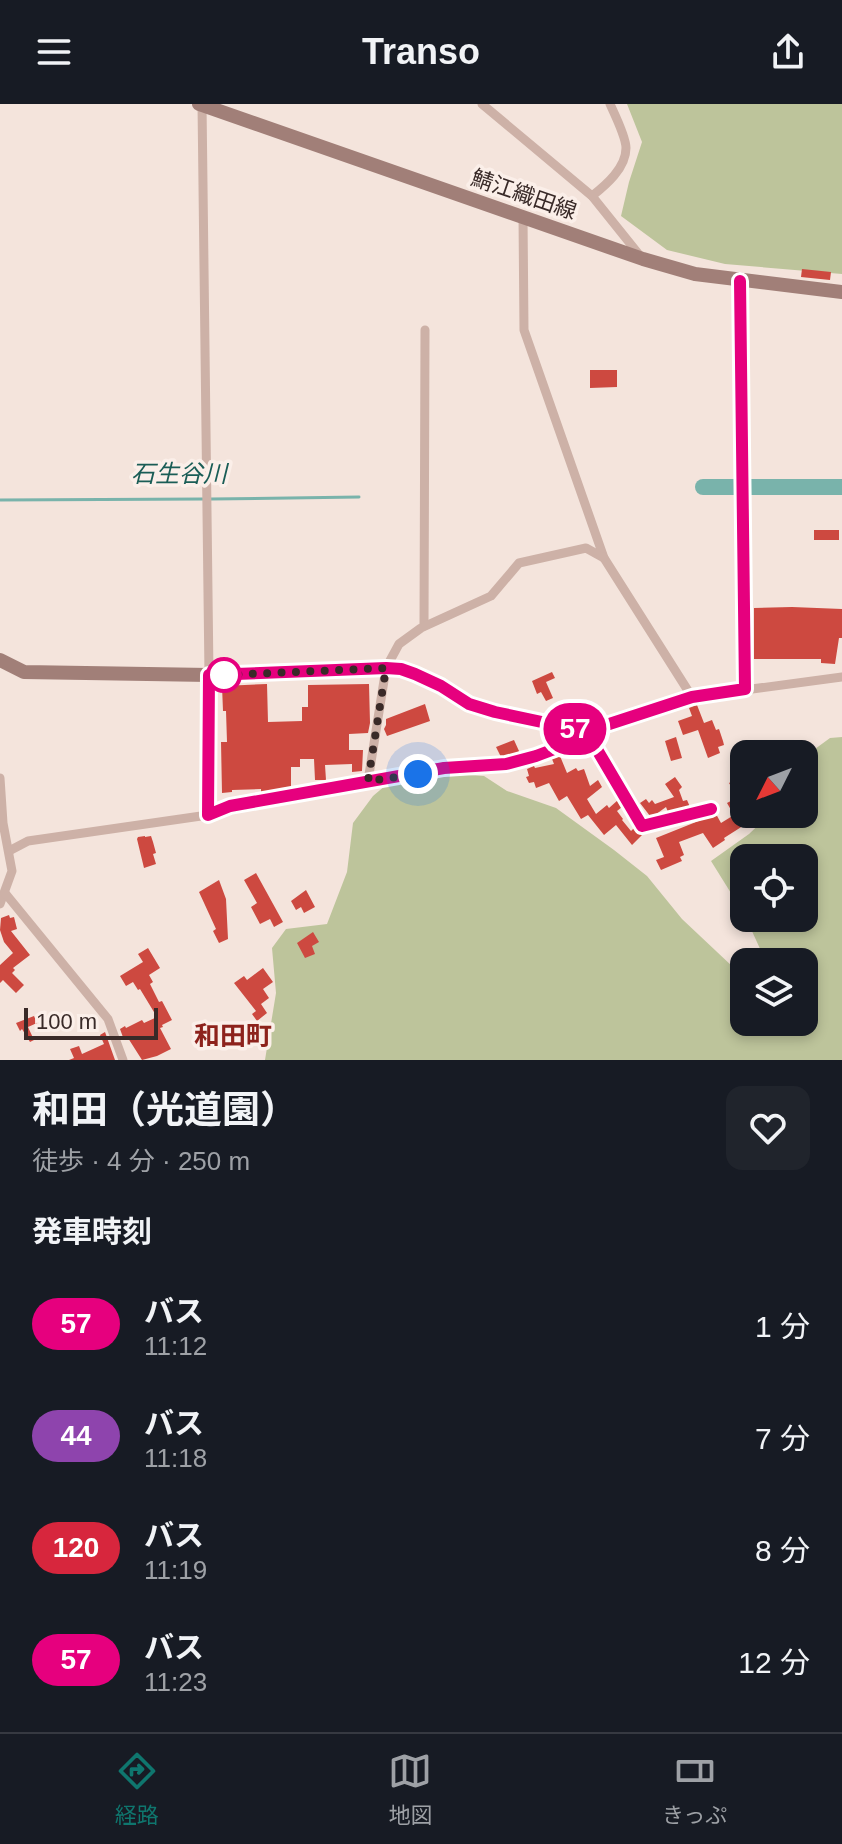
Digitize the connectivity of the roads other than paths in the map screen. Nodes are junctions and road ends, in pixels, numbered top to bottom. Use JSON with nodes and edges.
{"nodes":[{"id":1,"x":201,"y":104,"type":"edge"},
{"id":2,"x":482,"y":104,"type":"edge"},
{"id":3,"x":610,"y":104,"type":"edge"},
{"id":4,"x":592,"y":196,"type":"junction"},
{"id":5,"x":523,"y":216,"type":"junction"},
{"id":6,"x":643,"y":259,"type":"junction"},
{"id":7,"x":740,"y":281,"type":"junction"},
{"id":8,"x":842,"y":292,"type":"edge"},
{"id":9,"x":425,"y":330,"type":"dead end"},
{"id":10,"x":604,"y":558,"type":"junction"},
{"id":11,"x":424,"y":626,"type":"junction"},
{"id":12,"x":0,"y":660,"type":"edge"},
{"id":13,"x":386,"y":668,"type":"junction"},
{"id":14,"x":209,"y":675,"type":"junction"},
{"id":15,"x":842,"y":677,"type":"edge"},
{"id":16,"x":745,"y":689,"type":"junction"},
{"id":17,"x":692,"y":697,"type":"junction"},
{"id":18,"x":593,"y":732,"type":"junction"},
{"id":19,"x":0,"y":778,"type":"edge"},
{"id":20,"x":368,"y":781,"type":"junction"},
{"id":21,"x":711,"y":809,"type":"dead end"},
{"id":22,"x":208,"y":815,"type":"junction"},
{"id":23,"x":9,"y":851,"type":"junction"},
{"id":24,"x":5,"y":893,"type":"junction"},
{"id":25,"x":0,"y":904,"type":"edge"},
{"id":26,"x":123,"y":1060,"type":"edge"}],
"edges":[{"from":1,"to":5,"type":"street","name":"鯖江織田線"},
{"from":1,"to":14,"type":"street"},
{"from":2,"to":4,"type":"street"},
{"from":3,"to":4,"type":"street"},
{"from":4,"to":6,"type":"street"},
{"from":5,"to":6,"type":"street","name":"鯖江織田線"},
{"from":5,"to":10,"type":"street"},
{"from":6,"to":7,"type":"street","name":"鯖江織田線"},
{"from":7,"to":8,"type":"street","name":"鯖江織田線"},
{"from":7,"to":16,"type":"street"},
{"from":9,"to":11,"type":"street"},
{"from":10,"to":11,"type":"street"},
{"from":10,"to":17,"type":"street"},
{"from":11,"to":13,"type":"street"},
{"from":12,"to":14,"type":"street"},
{"from":13,"to":14,"type":"street"},
{"from":13,"to":18,"type":"street"},
{"from":13,"to":20,"type":"street"},
{"from":14,"to":22,"type":"street"},
{"from":15,"to":16,"type":"street"},
{"from":16,"to":17,"type":"street"},
{"from":17,"to":18,"type":"street"},
{"from":18,"to":20,"type":"street"},
{"from":18,"to":21,"type":"street"},
{"from":19,"to":23,"type":"street"},
{"from":20,"to":22,"type":"street"},
{"from":22,"to":23,"type":"street"},
{"from":23,"to":24,"type":"street"},
{"from":24,"to":25,"type":"street"},
{"from":24,"to":26,"type":"street"}]}
